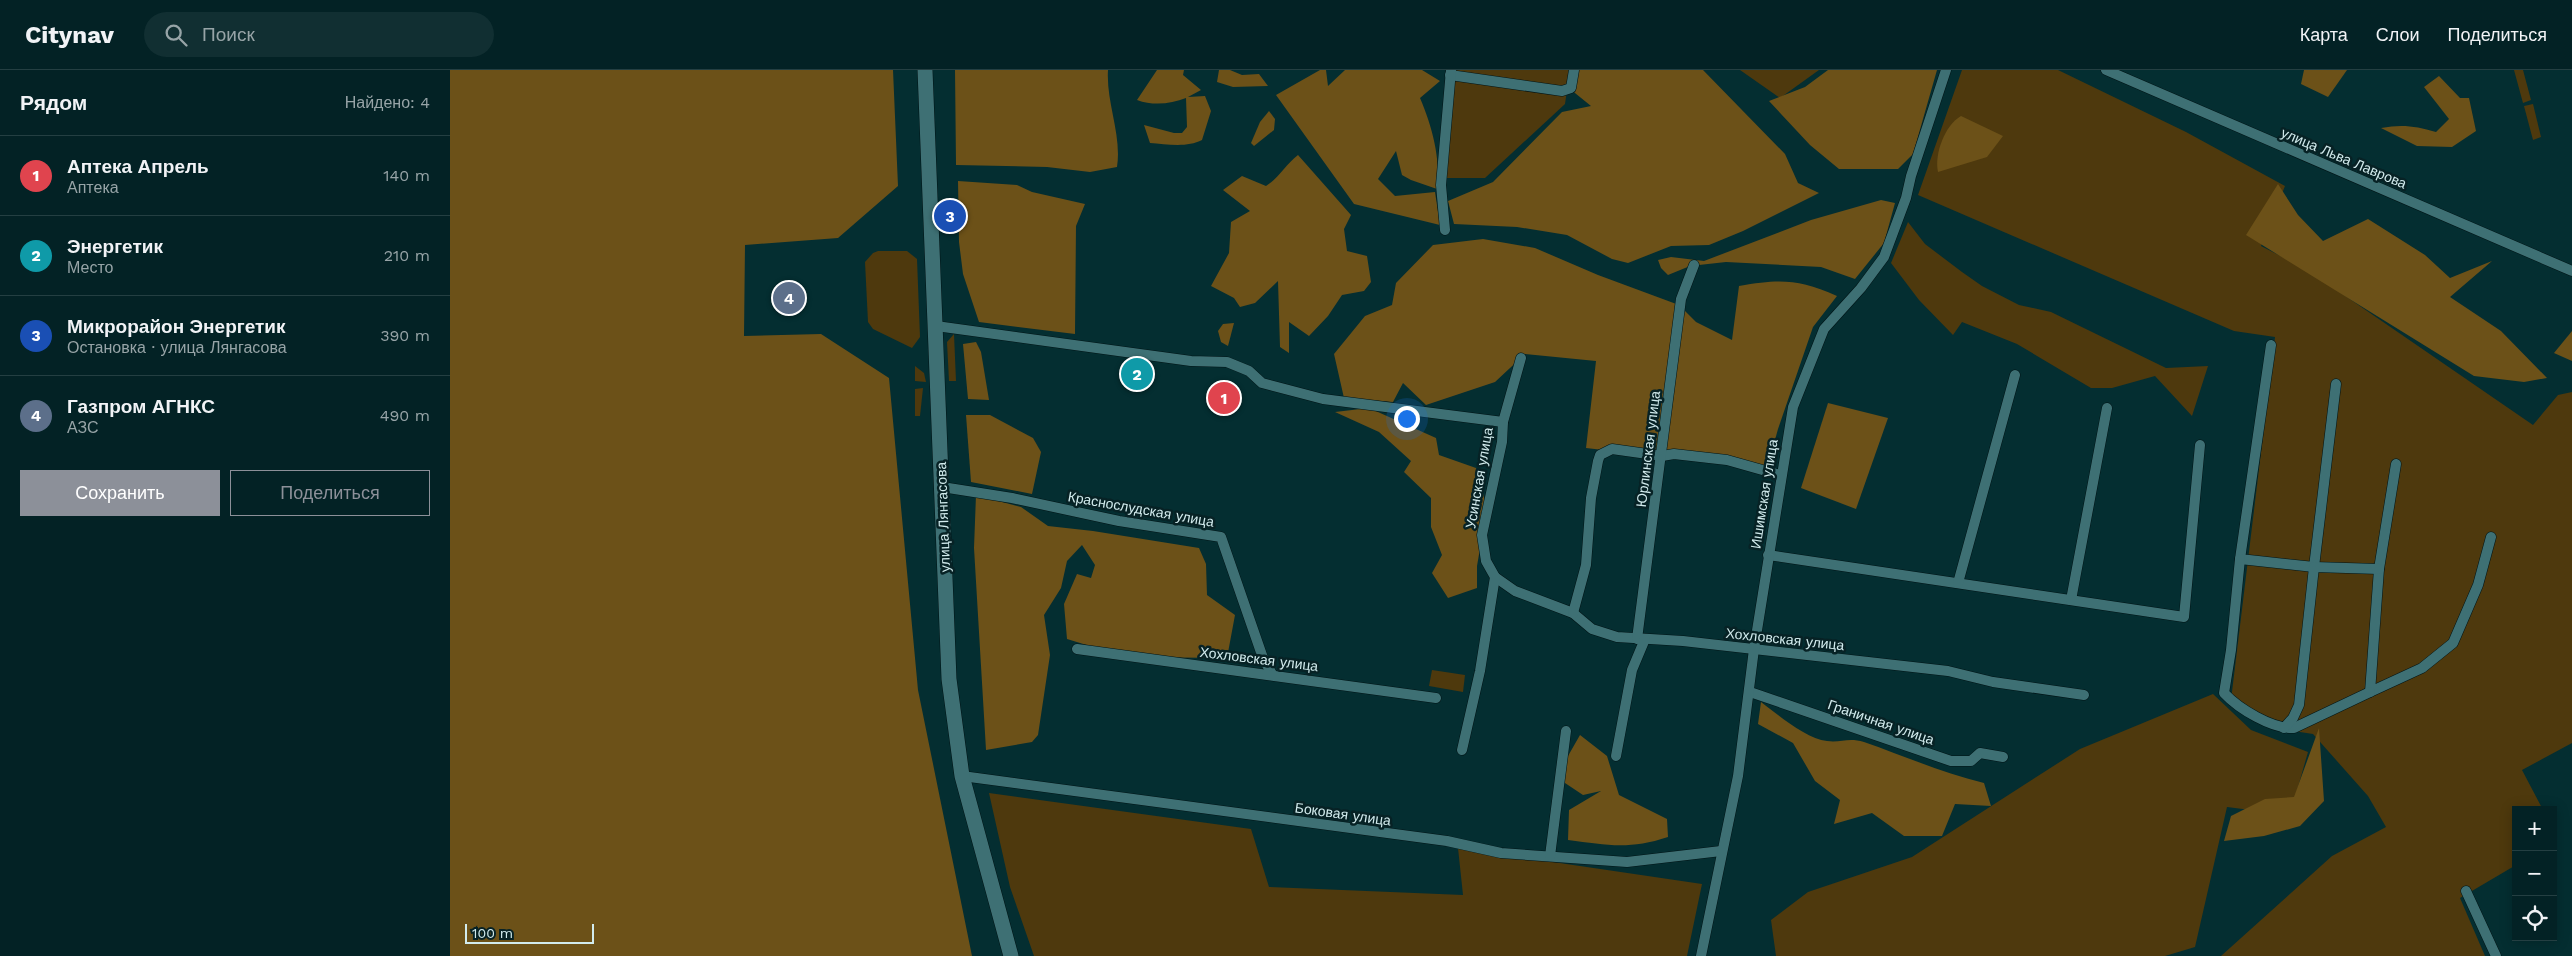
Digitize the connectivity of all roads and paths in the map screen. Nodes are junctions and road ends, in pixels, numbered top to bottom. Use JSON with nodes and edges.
{"nodes":[{"id":1,"x":925,"y":70,"type":"edge"},
{"id":2,"x":1574,"y":70,"type":"edge"},
{"id":3,"x":1946,"y":70,"type":"edge"},
{"id":4,"x":2106,"y":70,"type":"edge"},
{"id":5,"x":1451,"y":72,"type":"edge"},
{"id":6,"x":1445,"y":230,"type":"dead end"},
{"id":7,"x":1694,"y":265,"type":"dead end"},
{"id":8,"x":2572,"y":271,"type":"edge"},
{"id":9,"x":936,"y":326,"type":"junction"},
{"id":10,"x":2271,"y":345,"type":"dead end"},
{"id":11,"x":1522,"y":358,"type":"dead end"},
{"id":12,"x":2015,"y":375,"type":"dead end"},
{"id":13,"x":2336,"y":384,"type":"dead end"},
{"id":14,"x":2107,"y":408,"type":"dead end"},
{"id":15,"x":1503,"y":422,"type":"junction"},
{"id":16,"x":2200,"y":445,"type":"dead end"},
{"id":17,"x":1662,"y":456,"type":"junction"},
{"id":18,"x":2396,"y":464,"type":"dead end"},
{"id":19,"x":1780,"y":474,"type":"junction"},
{"id":20,"x":942,"y":487,"type":"junction"},
{"id":21,"x":2491,"y":537,"type":"dead end"},
{"id":22,"x":1768,"y":554,"type":"junction"},
{"id":23,"x":2240,"y":560,"type":"junction"},
{"id":24,"x":2314,"y":567,"type":"junction"},
{"id":25,"x":2379,"y":569,"type":"junction"},
{"id":26,"x":1496,"y":577,"type":"junction"},
{"id":27,"x":1958,"y":583,"type":"junction"},
{"id":28,"x":2071,"y":600,"type":"junction"},
{"id":29,"x":1573,"y":613,"type":"junction"},
{"id":30,"x":1641,"y":639,"type":"junction"},
{"id":31,"x":1078,"y":649,"type":"dead end"},
{"id":32,"x":1754,"y":650,"type":"junction"},
{"id":33,"x":1272,"y":674,"type":"junction"},
{"id":34,"x":1750,"y":692,"type":"junction"},
{"id":35,"x":2370,"y":692,"type":"junction"},
{"id":36,"x":2084,"y":695,"type":"dead end"},
{"id":37,"x":1436,"y":698,"type":"dead end"},
{"id":38,"x":2284,"y":728,"type":"junction"},
{"id":39,"x":1566,"y":731,"type":"dead end"},
{"id":40,"x":1462,"y":750,"type":"dead end"},
{"id":41,"x":1616,"y":756,"type":"dead end"},
{"id":42,"x":2003,"y":757,"type":"dead end"},
{"id":43,"x":962,"y":776,"type":"junction"},
{"id":44,"x":1721,"y":851,"type":"junction"},
{"id":45,"x":1550,"y":856,"type":"junction"},
{"id":46,"x":2466,"y":891,"type":"dead end"},
{"id":47,"x":1011,"y":956,"type":"edge"},
{"id":48,"x":1701,"y":956,"type":"edge"},
{"id":49,"x":2496,"y":956,"type":"edge"}],
"edges":[{"from":1,"to":9,"type":"main road","name":"улица Лянгасова"},
{"from":2,"to":5,"type":"street"},
{"from":3,"to":19,"type":"street","name":"Ишимская улица"},
{"from":4,"to":8,"type":"street","name":"улица Льва Лаврова"},
{"from":5,"to":6,"type":"street"},
{"from":7,"to":17,"type":"street","name":"Юрлинская улица"},
{"from":9,"to":15,"type":"street"},
{"from":9,"to":20,"type":"main road","name":"улица Лянгасова"},
{"from":10,"to":23,"type":"street"},
{"from":11,"to":15,"type":"street","name":"Усинская улица"},
{"from":12,"to":27,"type":"street"},
{"from":13,"to":24,"type":"street"},
{"from":14,"to":28,"type":"street"},
{"from":15,"to":26,"type":"street","name":"Усинская улица"},
{"from":16,"to":28,"type":"street"},
{"from":17,"to":19,"type":"street"},
{"from":17,"to":29,"type":"street"},
{"from":17,"to":30,"type":"street","name":"Юрлинская улица"},
{"from":18,"to":25,"type":"street"},
{"from":19,"to":22,"type":"street","name":"Ишимская улица"},
{"from":20,"to":33,"type":"street","name":"Краснослудская улица"},
{"from":20,"to":43,"type":"main road","name":"улица Лянгасова"},
{"from":21,"to":35,"type":"street"},
{"from":22,"to":27,"type":"street"},
{"from":22,"to":32,"type":"street","name":"Ишимская улица"},
{"from":23,"to":24,"type":"street"},
{"from":23,"to":38,"type":"street"},
{"from":24,"to":25,"type":"street"},
{"from":24,"to":38,"type":"street"},
{"from":25,"to":35,"type":"street"},
{"from":26,"to":29,"type":"street","name":"Хохловская улица"},
{"from":26,"to":40,"type":"street"},
{"from":27,"to":28,"type":"street"},
{"from":29,"to":30,"type":"street","name":"Хохловская улица"},
{"from":30,"to":32,"type":"street","name":"Хохловская улица"},
{"from":30,"to":41,"type":"street","name":"Юрлинская улица"},
{"from":31,"to":33,"type":"street","name":"Хохловская улица"},
{"from":32,"to":34,"type":"street","name":"Ишимская улица"},
{"from":32,"to":36,"type":"street","name":"Хохловская улица"},
{"from":33,"to":37,"type":"street","name":"Хохловская улица"},
{"from":34,"to":42,"type":"street","name":"Граничная улица"},
{"from":34,"to":44,"type":"street","name":"Ишимская улица"},
{"from":35,"to":38,"type":"street"},
{"from":39,"to":45,"type":"street"},
{"from":43,"to":45,"type":"street","name":"Боковая улица"},
{"from":43,"to":47,"type":"main road","name":"улица Лянгасова"},
{"from":44,"to":45,"type":"street","name":"Боковая улица"},
{"from":44,"to":48,"type":"street","name":"Ишимская улица"},
{"from":46,"to":49,"type":"street"}]}
